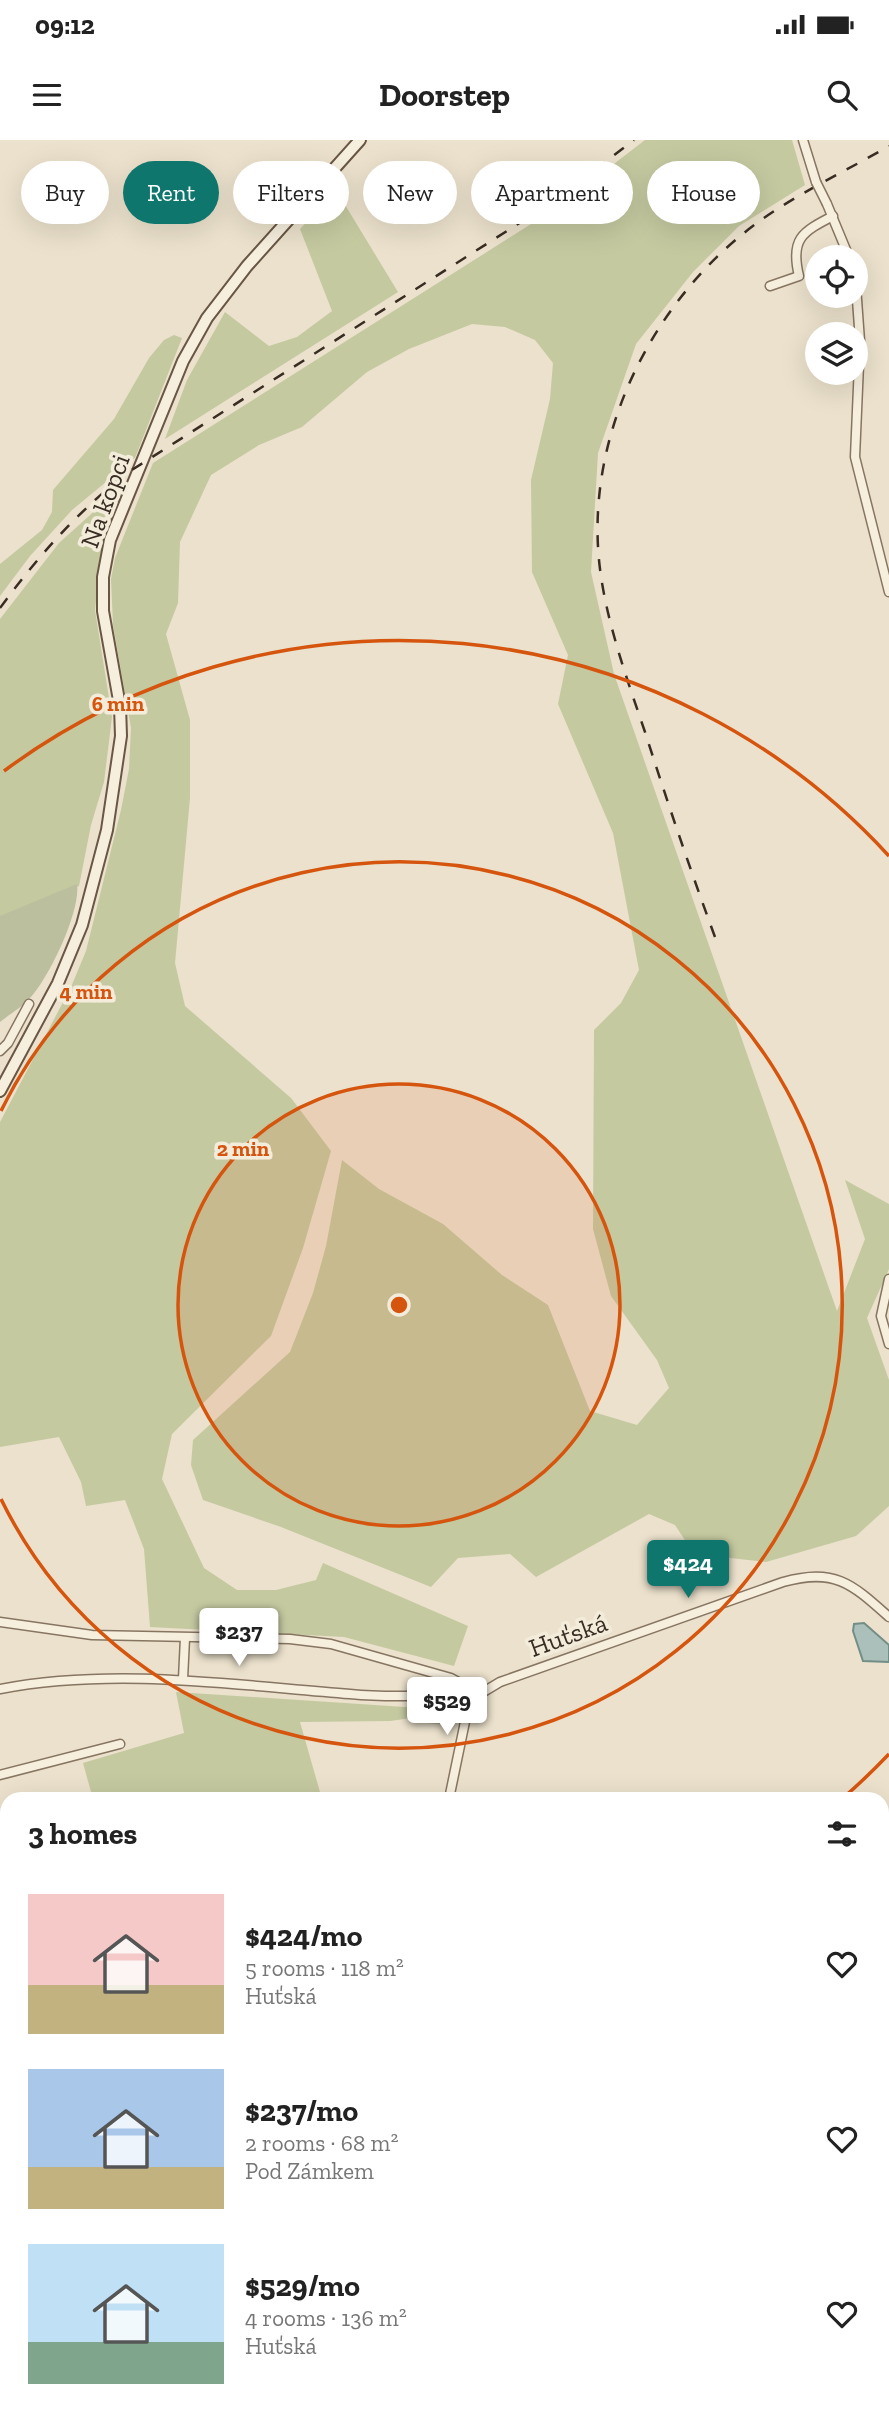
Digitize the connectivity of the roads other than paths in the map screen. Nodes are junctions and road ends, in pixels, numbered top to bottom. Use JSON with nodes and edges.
{"nodes":[{"id":1,"x":360,"y":140,"type":"edge"},
{"id":2,"x":803,"y":140,"type":"edge"},
{"id":3,"x":833,"y":216,"type":"junction"},
{"id":4,"x":844,"y":245,"type":"edge"},
{"id":5,"x":770,"y":286,"type":"dead end"},
{"id":6,"x":858,"y":308,"type":"edge"},
{"id":7,"x":889,"y":592,"type":"edge"},
{"id":8,"x":29,"y":1004,"type":"dead end"},
{"id":9,"x":0,"y":1051,"type":"edge"},
{"id":10,"x":0,"y":1091,"type":"edge"},
{"id":11,"x":889,"y":1279,"type":"edge"},
{"id":12,"x":889,"y":1344,"type":"edge"},
{"id":13,"x":889,"y":1617,"type":"edge"},
{"id":14,"x":0,"y":1622,"type":"edge"},
{"id":15,"x":185,"y":1638,"type":"junction"},
{"id":16,"x":183,"y":1679,"type":"junction"},
{"id":17,"x":0,"y":1689,"type":"edge"},
{"id":18,"x":480,"y":1694,"type":"junction"},
{"id":19,"x":120,"y":1744,"type":"dead end"},
{"id":20,"x":0,"y":1775,"type":"edge"},
{"id":21,"x":450,"y":1792,"type":"edge"}],
"edges":[{"from":1,"to":10,"type":"main road","name":"Na kopci"},
{"from":2,"to":3,"type":"street","bridge":true},
{"from":3,"to":4,"type":"street"},
{"from":3,"to":5,"type":"street"},
{"from":6,"to":7,"type":"street"},
{"from":8,"to":9,"type":"street"},
{"from":11,"to":12,"type":"street"},
{"from":13,"to":18,"type":"street","name":"Huťská"},
{"from":14,"to":15,"type":"street"},
{"from":15,"to":16,"type":"street"},
{"from":15,"to":18,"type":"street"},
{"from":16,"to":17,"type":"street"},
{"from":16,"to":18,"type":"street"},
{"from":18,"to":21,"type":"street"},
{"from":19,"to":20,"type":"street"}]}
